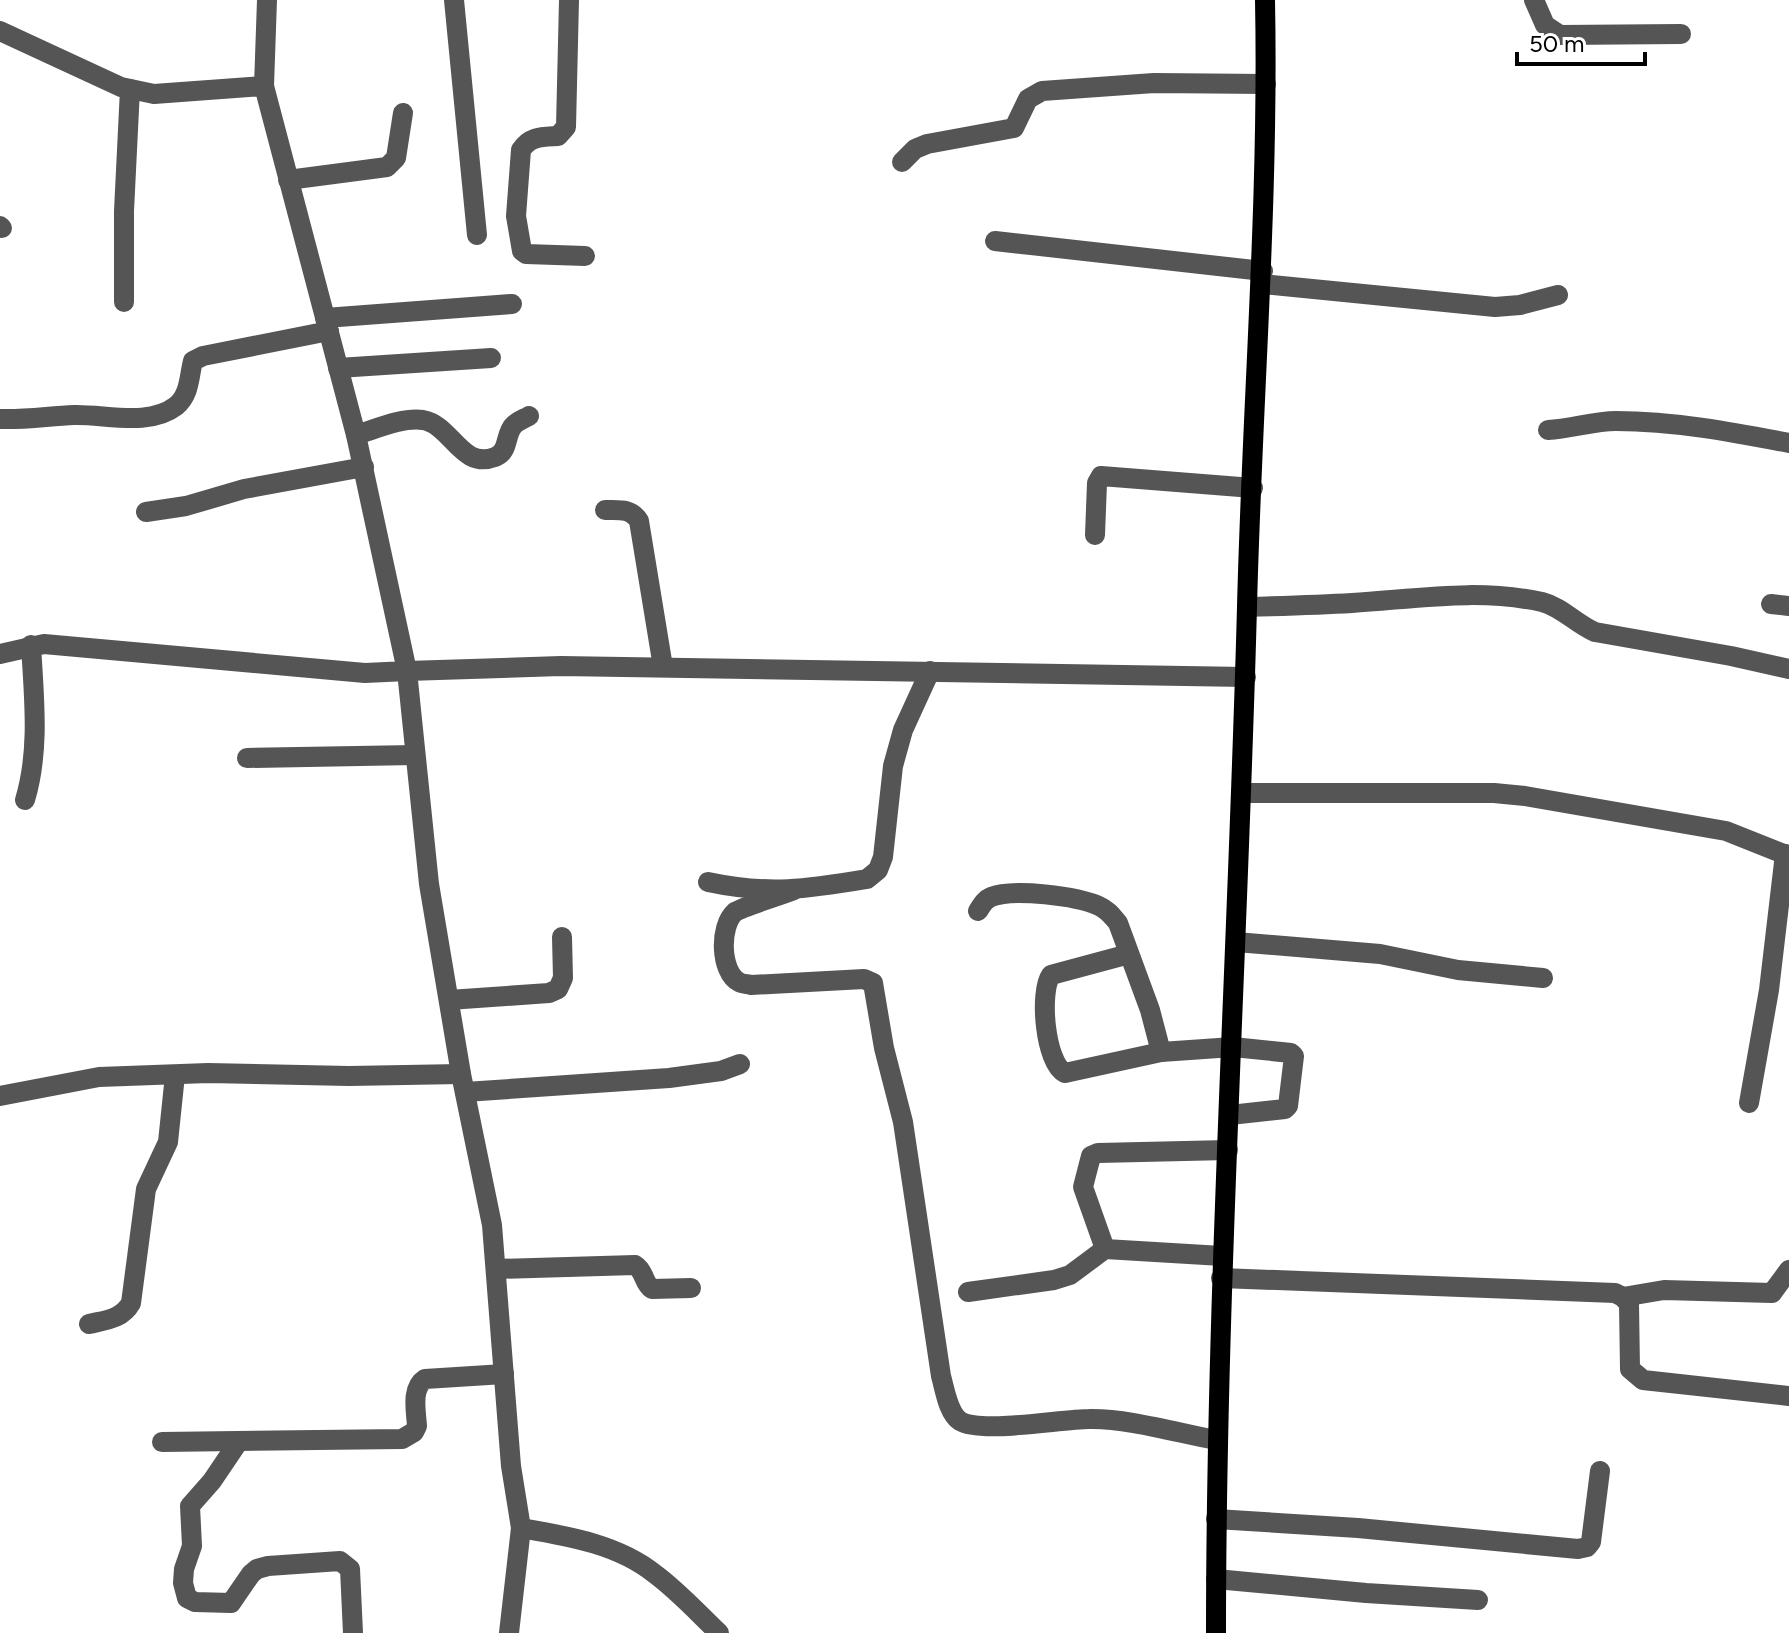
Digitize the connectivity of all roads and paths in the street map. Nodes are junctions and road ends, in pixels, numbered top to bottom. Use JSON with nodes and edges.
{"nodes":[{"id":1,"x":267,"y":0,"type":"edge"},
{"id":2,"x":454,"y":0,"type":"edge"},
{"id":3,"x":569,"y":0,"type":"edge"},
{"id":4,"x":1265,"y":0,"type":"edge"},
{"id":5,"x":1534,"y":0,"type":"edge"},
{"id":6,"x":0,"y":31,"type":"edge"},
{"id":7,"x":1681,"y":34,"type":"dead end"},
{"id":8,"x":1266,"y":84,"type":"junction"},
{"id":9,"x":264,"y":86,"type":"junction"},
{"id":10,"x":130,"y":89,"type":"junction"},
{"id":11,"x":403,"y":113,"type":"dead end"},
{"id":12,"x":902,"y":162,"type":"dead end"},
{"id":13,"x":288,"y":180,"type":"junction"},
{"id":14,"x":477,"y":235,"type":"dead end"},
{"id":15,"x":995,"y":241,"type":"dead end"},
{"id":16,"x":585,"y":256,"type":"dead end"},
{"id":17,"x":1262,"y":277,"type":"junction"},
{"id":18,"x":1558,"y":295,"type":"dead end"},
{"id":19,"x":124,"y":302,"type":"dead end"},
{"id":20,"x":512,"y":304,"type":"dead end"},
{"id":21,"x":327,"y":325,"type":"junction"},
{"id":22,"x":491,"y":358,"type":"dead end"},
{"id":23,"x":338,"y":368,"type":"junction"},
{"id":24,"x":529,"y":416,"type":"dead end"},
{"id":25,"x":0,"y":419,"type":"edge"},
{"id":26,"x":1548,"y":430,"type":"dead end"},
{"id":27,"x":356,"y":435,"type":"junction"},
{"id":28,"x":1789,"y":443,"type":"edge"},
{"id":29,"x":364,"y":467,"type":"junction"},
{"id":30,"x":1253,"y":488,"type":"junction"},
{"id":31,"x":605,"y":510,"type":"dead end"},
{"id":32,"x":146,"y":512,"type":"dead end"},
{"id":33,"x":1095,"y":535,"type":"dead end"},
{"id":34,"x":1247,"y":607,"type":"junction"},
{"id":35,"x":31,"y":645,"type":"junction"},
{"id":36,"x":0,"y":654,"type":"edge"},
{"id":37,"x":663,"y":667,"type":"junction"},
{"id":38,"x":1789,"y":669,"type":"edge"},
{"id":39,"x":407,"y":671,"type":"junction"},
{"id":40,"x":930,"y":671,"type":"junction"},
{"id":41,"x":1246,"y":677,"type":"junction"},
{"id":42,"x":415,"y":755,"type":"junction"},
{"id":43,"x":247,"y":758,"type":"dead end"},
{"id":44,"x":1242,"y":793,"type":"junction"},
{"id":45,"x":25,"y":800,"type":"dead end"},
{"id":46,"x":1787,"y":855,"type":"edge"},
{"id":47,"x":708,"y":882,"type":"dead end"},
{"id":48,"x":794,"y":890,"type":"junction"},
{"id":49,"x":978,"y":911,"type":"dead end"},
{"id":50,"x":562,"y":937,"type":"dead end"},
{"id":51,"x":1236,"y":942,"type":"junction"},
{"id":52,"x":1129,"y":954,"type":"junction"},
{"id":53,"x":1543,"y":978,"type":"dead end"},
{"id":54,"x":449,"y":1000,"type":"junction"},
{"id":55,"x":1233,"y":1047,"type":"junction"},
{"id":56,"x":1161,"y":1052,"type":"junction"},
{"id":57,"x":740,"y":1064,"type":"dead end"},
{"id":58,"x":175,"y":1075,"type":"junction"},
{"id":59,"x":463,"y":1083,"type":"junction"},
{"id":60,"x":0,"y":1096,"type":"edge"},
{"id":61,"x":1749,"y":1103,"type":"dead end"},
{"id":62,"x":1230,"y":1115,"type":"junction"},
{"id":63,"x":1228,"y":1150,"type":"junction"},
{"id":64,"x":1105,"y":1249,"type":"junction"},
{"id":65,"x":1222,"y":1256,"type":"junction"},
{"id":66,"x":496,"y":1269,"type":"junction"},
{"id":67,"x":1789,"y":1270,"type":"edge"},
{"id":68,"x":1221,"y":1278,"type":"junction"},
{"id":69,"x":691,"y":1288,"type":"dead end"},
{"id":70,"x":968,"y":1292,"type":"dead end"},
{"id":71,"x":1623,"y":1297,"type":"junction"},
{"id":72,"x":89,"y":1324,"type":"dead end"},
{"id":73,"x":504,"y":1374,"type":"junction"},
{"id":74,"x":1789,"y":1396,"type":"edge"},
{"id":75,"x":1216,"y":1440,"type":"junction"},
{"id":76,"x":239,"y":1441,"type":"junction"},
{"id":77,"x":162,"y":1442,"type":"dead end"},
{"id":78,"x":1600,"y":1471,"type":"dead end"},
{"id":79,"x":1216,"y":1519,"type":"junction"},
{"id":80,"x":521,"y":1528,"type":"junction"},
{"id":81,"x":1216,"y":1579,"type":"junction"},
{"id":82,"x":1478,"y":1600,"type":"dead end"},
{"id":83,"x":353,"y":1633,"type":"edge"},
{"id":84,"x":509,"y":1633,"type":"edge"},
{"id":85,"x":719,"y":1633,"type":"edge"},
{"id":86,"x":1216,"y":1633,"type":"edge"}],
"edges":[{"from":1,"to":9,"type":"street"},
{"from":2,"to":14,"type":"street"},
{"from":3,"to":16,"type":"street"},
{"from":4,"to":8,"type":"main road"},
{"from":5,"to":7,"type":"street"},
{"from":6,"to":10,"type":"street"},
{"from":8,"to":12,"type":"street"},
{"from":8,"to":17,"type":"main road"},
{"from":9,"to":10,"type":"street"},
{"from":9,"to":13,"type":"street"},
{"from":10,"to":19,"type":"street"},
{"from":11,"to":13,"type":"street"},
{"from":13,"to":21,"type":"street"},
{"from":15,"to":17,"type":"street"},
{"from":17,"to":18,"type":"street"},
{"from":17,"to":30,"type":"main road"},
{"from":20,"to":21,"type":"street"},
{"from":21,"to":23,"type":"street"},
{"from":21,"to":25,"type":"street"},
{"from":22,"to":23,"type":"street"},
{"from":23,"to":27,"type":"street"},
{"from":24,"to":27,"type":"street"},
{"from":26,"to":28,"type":"street"},
{"from":27,"to":29,"type":"street"},
{"from":29,"to":32,"type":"street"},
{"from":29,"to":39,"type":"street"},
{"from":30,"to":33,"type":"street"},
{"from":30,"to":34,"type":"main road"},
{"from":31,"to":37,"type":"street"},
{"from":34,"to":38,"type":"street"},
{"from":34,"to":41,"type":"main road"},
{"from":35,"to":36,"type":"street"},
{"from":35,"to":39,"type":"street"},
{"from":35,"to":45,"type":"street"},
{"from":37,"to":39,"type":"street"},
{"from":37,"to":40,"type":"street"},
{"from":39,"to":42,"type":"street"},
{"from":40,"to":41,"type":"street"},
{"from":40,"to":48,"type":"street"},
{"from":41,"to":44,"type":"main road"},
{"from":42,"to":43,"type":"street"},
{"from":42,"to":54,"type":"street"},
{"from":44,"to":46,"type":"street"},
{"from":44,"to":51,"type":"main road"},
{"from":46,"to":61,"type":"street"},
{"from":47,"to":48,"type":"street"},
{"from":48,"to":75,"type":"street"},
{"from":49,"to":52,"type":"street"},
{"from":50,"to":54,"type":"street"},
{"from":51,"to":53,"type":"street"},
{"from":51,"to":55,"type":"main road"},
{"from":52,"to":56,"type":"street"},
{"from":52,"to":56,"type":"street"},
{"from":54,"to":59,"type":"street"},
{"from":55,"to":56,"type":"street"},
{"from":55,"to":62,"type":"main road"},
{"from":55,"to":62,"type":"street"},
{"from":57,"to":59,"type":"street"},
{"from":58,"to":59,"type":"street"},
{"from":58,"to":60,"type":"street"},
{"from":58,"to":72,"type":"street"},
{"from":59,"to":66,"type":"street"},
{"from":62,"to":63,"type":"main road"},
{"from":63,"to":64,"type":"street"},
{"from":63,"to":65,"type":"main road"},
{"from":64,"to":65,"type":"street"},
{"from":64,"to":70,"type":"street"},
{"from":65,"to":68,"type":"main road"},
{"from":66,"to":69,"type":"street"},
{"from":66,"to":73,"type":"street"},
{"from":67,"to":71,"type":"street"},
{"from":68,"to":71,"type":"street"},
{"from":68,"to":75,"type":"main road"},
{"from":71,"to":74,"type":"street"},
{"from":73,"to":76,"type":"street"},
{"from":73,"to":80,"type":"street"},
{"from":75,"to":79,"type":"main road"},
{"from":76,"to":77,"type":"street"},
{"from":76,"to":83,"type":"street"},
{"from":78,"to":79,"type":"street"},
{"from":79,"to":81,"type":"main road"},
{"from":80,"to":84,"type":"street"},
{"from":80,"to":85,"type":"street"},
{"from":81,"to":82,"type":"street"},
{"from":81,"to":86,"type":"main road"}]}
